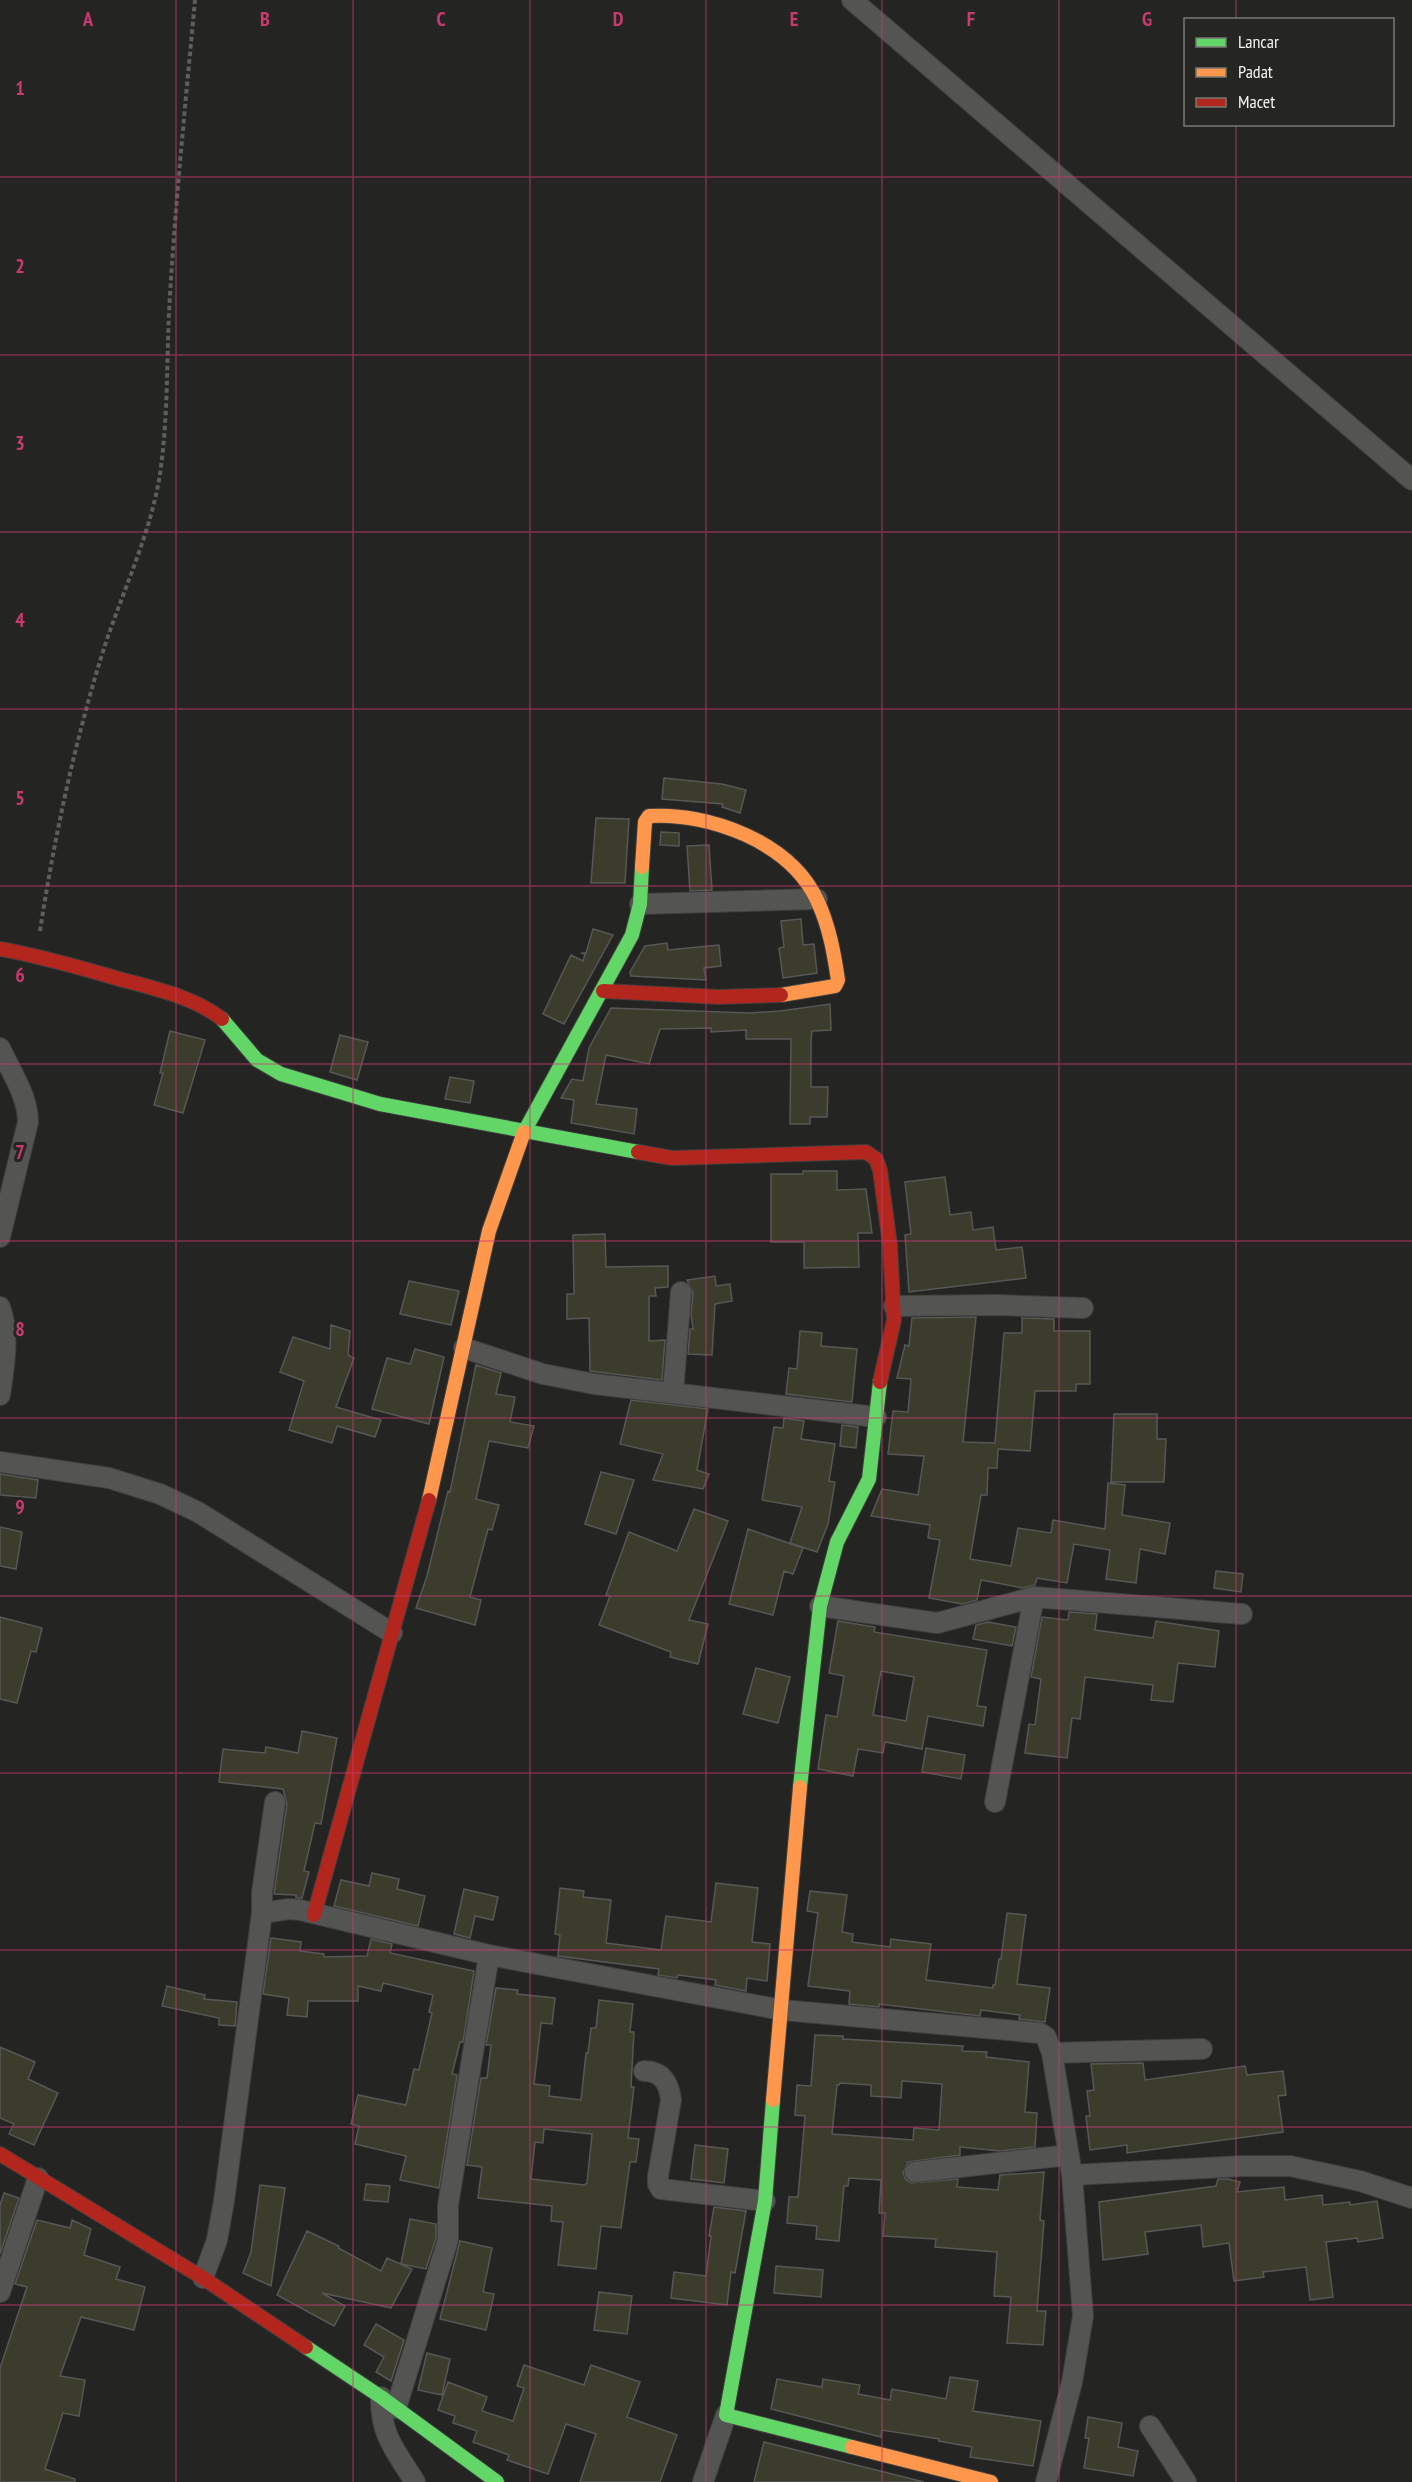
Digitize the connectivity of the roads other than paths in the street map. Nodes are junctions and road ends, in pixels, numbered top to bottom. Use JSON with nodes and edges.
{"nodes":[{"id":1,"x":852,"y":0,"type":"edge"},
{"id":2,"x":1412,"y":480,"type":"edge"},
{"id":3,"x":817,"y":899,"type":"junction"},
{"id":4,"x":640,"y":904,"type":"junction"},
{"id":5,"x":0,"y":949,"type":"edge"},
{"id":6,"x":603,"y":991,"type":"junction"},
{"id":7,"x":0,"y":1048,"type":"edge"},
{"id":8,"x":524,"y":1131,"type":"junction"},
{"id":9,"x":0,"y":1237,"type":"edge"},
{"id":10,"x":681,"y":1292,"type":"dead end"},
{"id":11,"x":894,"y":1306,"type":"junction"},
{"id":12,"x":0,"y":1307,"type":"edge"},
{"id":13,"x":1083,"y":1308,"type":"dead end"},
{"id":14,"x":464,"y":1348,"type":"junction"},
{"id":15,"x":673,"y":1393,"type":"junction"},
{"id":16,"x":0,"y":1395,"type":"edge"},
{"id":17,"x":876,"y":1417,"type":"junction"},
{"id":18,"x":0,"y":1462,"type":"edge"},
{"id":19,"x":1034,"y":1597,"type":"junction"},
{"id":20,"x":820,"y":1606,"type":"junction"},
{"id":21,"x":1242,"y":1614,"type":"dead end"},
{"id":22,"x":392,"y":1633,"type":"junction"},
{"id":23,"x":995,"y":1802,"type":"dead end"},
{"id":24,"x":275,"y":1803,"type":"dead end"},
{"id":25,"x":262,"y":1913,"type":"junction"},
{"id":26,"x":314,"y":1915,"type":"junction"},
{"id":27,"x":489,"y":1955,"type":"junction"},
{"id":28,"x":782,"y":2010,"type":"junction"},
{"id":29,"x":1202,"y":2049,"type":"dead end"},
{"id":30,"x":1052,"y":2053,"type":"junction"},
{"id":31,"x":644,"y":2071,"type":"dead end"},
{"id":32,"x":0,"y":2154,"type":"edge"},
{"id":33,"x":1069,"y":2155,"type":"junction"},
{"id":34,"x":915,"y":2172,"type":"dead end"},
{"id":35,"x":1072,"y":2175,"type":"junction"},
{"id":36,"x":39,"y":2178,"type":"junction"},
{"id":37,"x":1412,"y":2198,"type":"edge"},
{"id":38,"x":765,"y":2201,"type":"junction"},
{"id":39,"x":203,"y":2278,"type":"junction"},
{"id":40,"x":0,"y":2292,"type":"edge"},
{"id":41,"x":389,"y":2403,"type":"junction"},
{"id":42,"x":726,"y":2415,"type":"junction"},
{"id":43,"x":1150,"y":2426,"type":"dead end"},
{"id":44,"x":415,"y":2482,"type":"edge"},
{"id":45,"x":498,"y":2482,"type":"edge"},
{"id":46,"x":703,"y":2482,"type":"edge"},
{"id":47,"x":991,"y":2482,"type":"edge"},
{"id":48,"x":1046,"y":2482,"type":"edge"},
{"id":49,"x":1186,"y":2482,"type":"edge"}],
"edges":[{"from":1,"to":2,"type":"street"},
{"from":3,"to":4,"type":"street"},
{"from":3,"to":4,"type":"street"},
{"from":3,"to":6,"type":"street"},
{"from":4,"to":6,"type":"street"},
{"from":5,"to":8,"type":"street"},
{"from":6,"to":8,"type":"street"},
{"from":7,"to":9,"type":"street"},
{"from":8,"to":11,"type":"street"},
{"from":8,"to":14,"type":"street"},
{"from":10,"to":15,"type":"street"},
{"from":11,"to":13,"type":"street"},
{"from":11,"to":17,"type":"street"},
{"from":12,"to":16,"type":"street"},
{"from":14,"to":15,"type":"street"},
{"from":14,"to":22,"type":"street"},
{"from":15,"to":17,"type":"street"},
{"from":17,"to":20,"type":"street"},
{"from":18,"to":22,"type":"street"},
{"from":19,"to":20,"type":"street"},
{"from":19,"to":21,"type":"street"},
{"from":19,"to":23,"type":"street"},
{"from":20,"to":28,"type":"street"},
{"from":22,"to":26,"type":"street"},
{"from":24,"to":25,"type":"street"},
{"from":25,"to":26,"type":"street"},
{"from":25,"to":39,"type":"street"},
{"from":26,"to":27,"type":"street"},
{"from":27,"to":28,"type":"street"},
{"from":27,"to":41,"type":"street"},
{"from":28,"to":30,"type":"street"},
{"from":28,"to":38,"type":"street"},
{"from":29,"to":30,"type":"street"},
{"from":30,"to":33,"type":"street"},
{"from":31,"to":38,"type":"street"},
{"from":32,"to":36,"type":"street"},
{"from":33,"to":34,"type":"street"},
{"from":33,"to":35,"type":"street"},
{"from":35,"to":37,"type":"street"},
{"from":35,"to":48,"type":"street"},
{"from":36,"to":39,"type":"street"},
{"from":36,"to":40,"type":"street"},
{"from":38,"to":42,"type":"street"},
{"from":39,"to":41,"type":"street"},
{"from":41,"to":44,"type":"street"},
{"from":41,"to":45,"type":"street"},
{"from":42,"to":46,"type":"street"},
{"from":42,"to":47,"type":"street"},
{"from":43,"to":49,"type":"street"}]}
